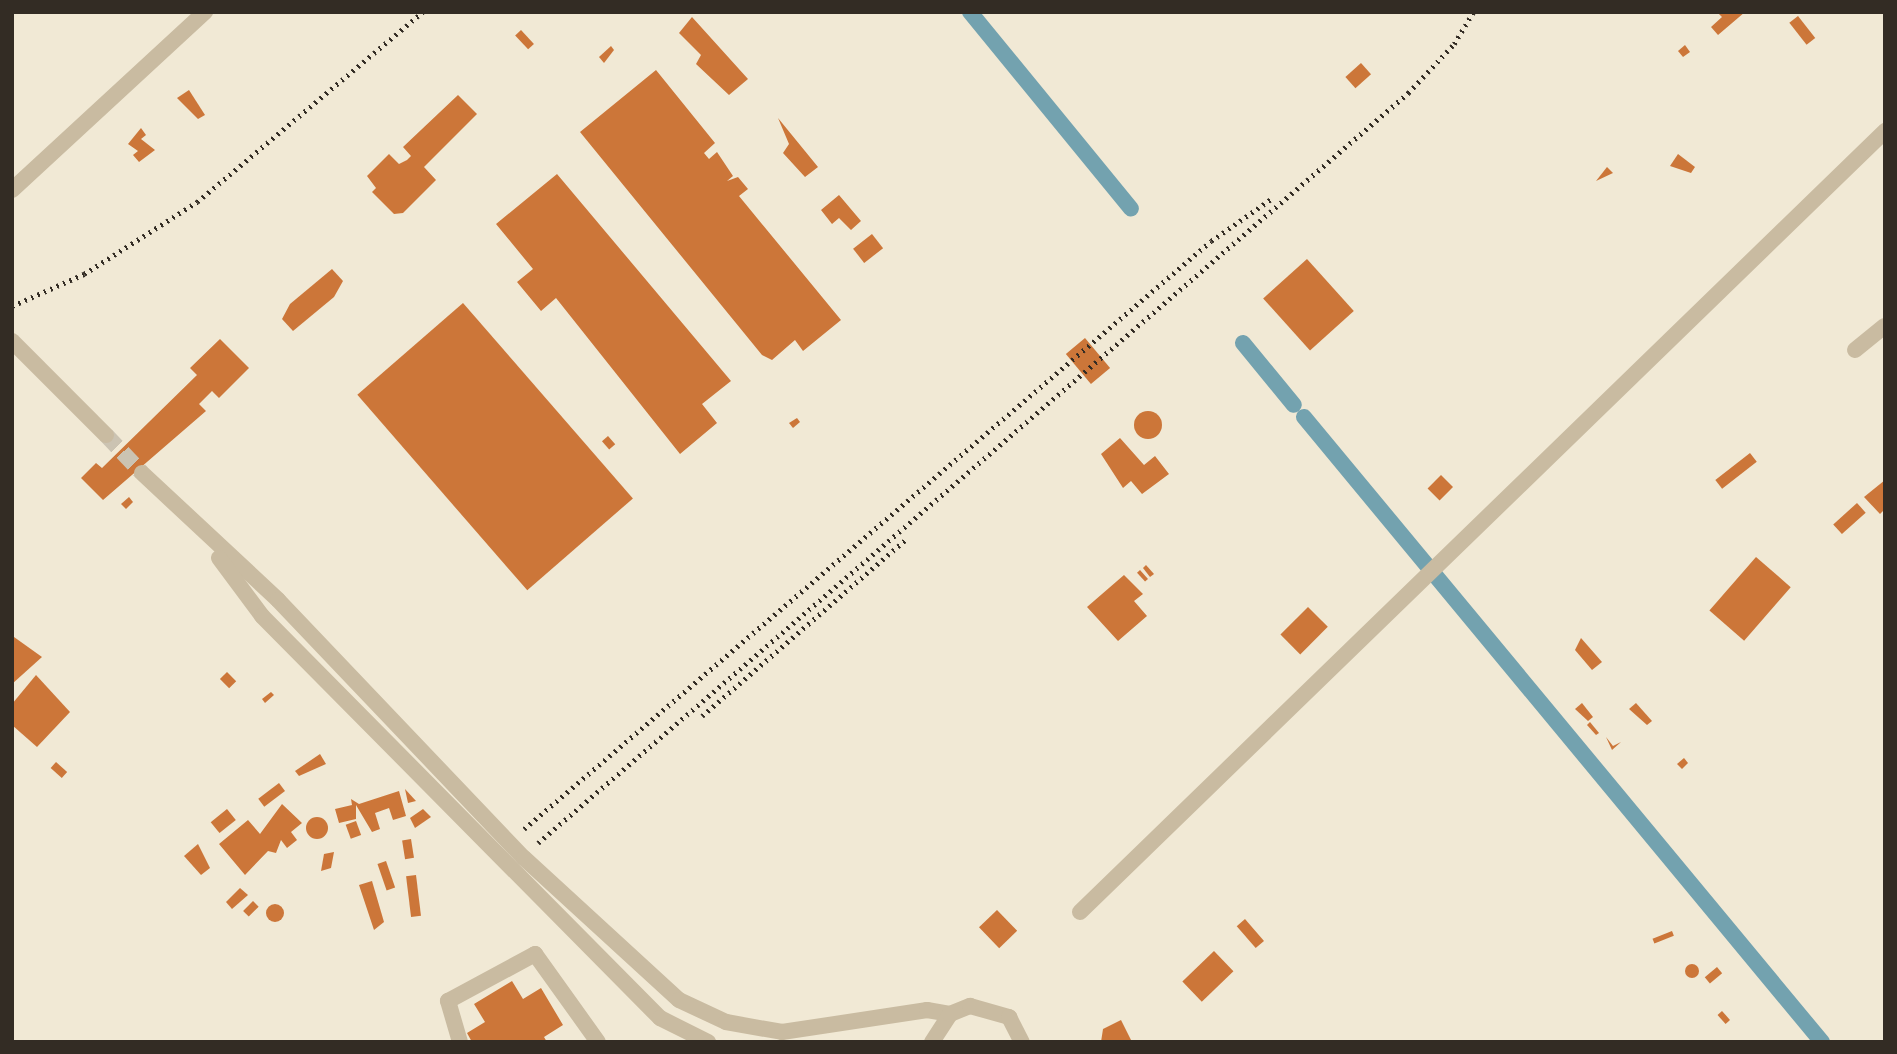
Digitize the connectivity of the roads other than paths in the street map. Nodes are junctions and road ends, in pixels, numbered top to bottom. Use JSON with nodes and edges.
{"nodes":[{"id":1,"x":205,"y":12,"type":"edge"},
{"id":2,"x":1885,"y":131,"type":"edge"},
{"id":3,"x":12,"y":190,"type":"edge"},
{"id":4,"x":1881,"y":335,"type":"edge"},
{"id":5,"x":12,"y":341,"type":"edge"},
{"id":6,"x":1855,"y":350,"type":"dead end"},
{"id":7,"x":106,"y":435,"type":"tunnel mouth"},
{"id":8,"x":142,"y":473,"type":"tunnel mouth"},
{"id":9,"x":203,"y":536,"type":"junction"},
{"id":10,"x":1080,"y":912,"type":"dead end"},
{"id":11,"x":950,"y":1014,"type":"junction"},
{"id":12,"x":1024,"y":1039,"type":"edge"},
{"id":13,"x":460,"y":1042,"type":"edge"},
{"id":14,"x":598,"y":1042,"type":"edge"},
{"id":15,"x":708,"y":1042,"type":"edge"},
{"id":16,"x":932,"y":1042,"type":"edge"}],
"edges":[{"from":1,"to":3,"type":"street"},
{"from":2,"to":10,"type":"street"},
{"from":4,"to":6,"type":"street"},
{"from":5,"to":7,"type":"street"},
{"from":8,"to":9,"type":"street"},
{"from":9,"to":11,"type":"street"},
{"from":9,"to":15,"type":"street"},
{"from":11,"to":12,"type":"street"},
{"from":11,"to":16,"type":"street"},
{"from":13,"to":14,"type":"street"}]}
